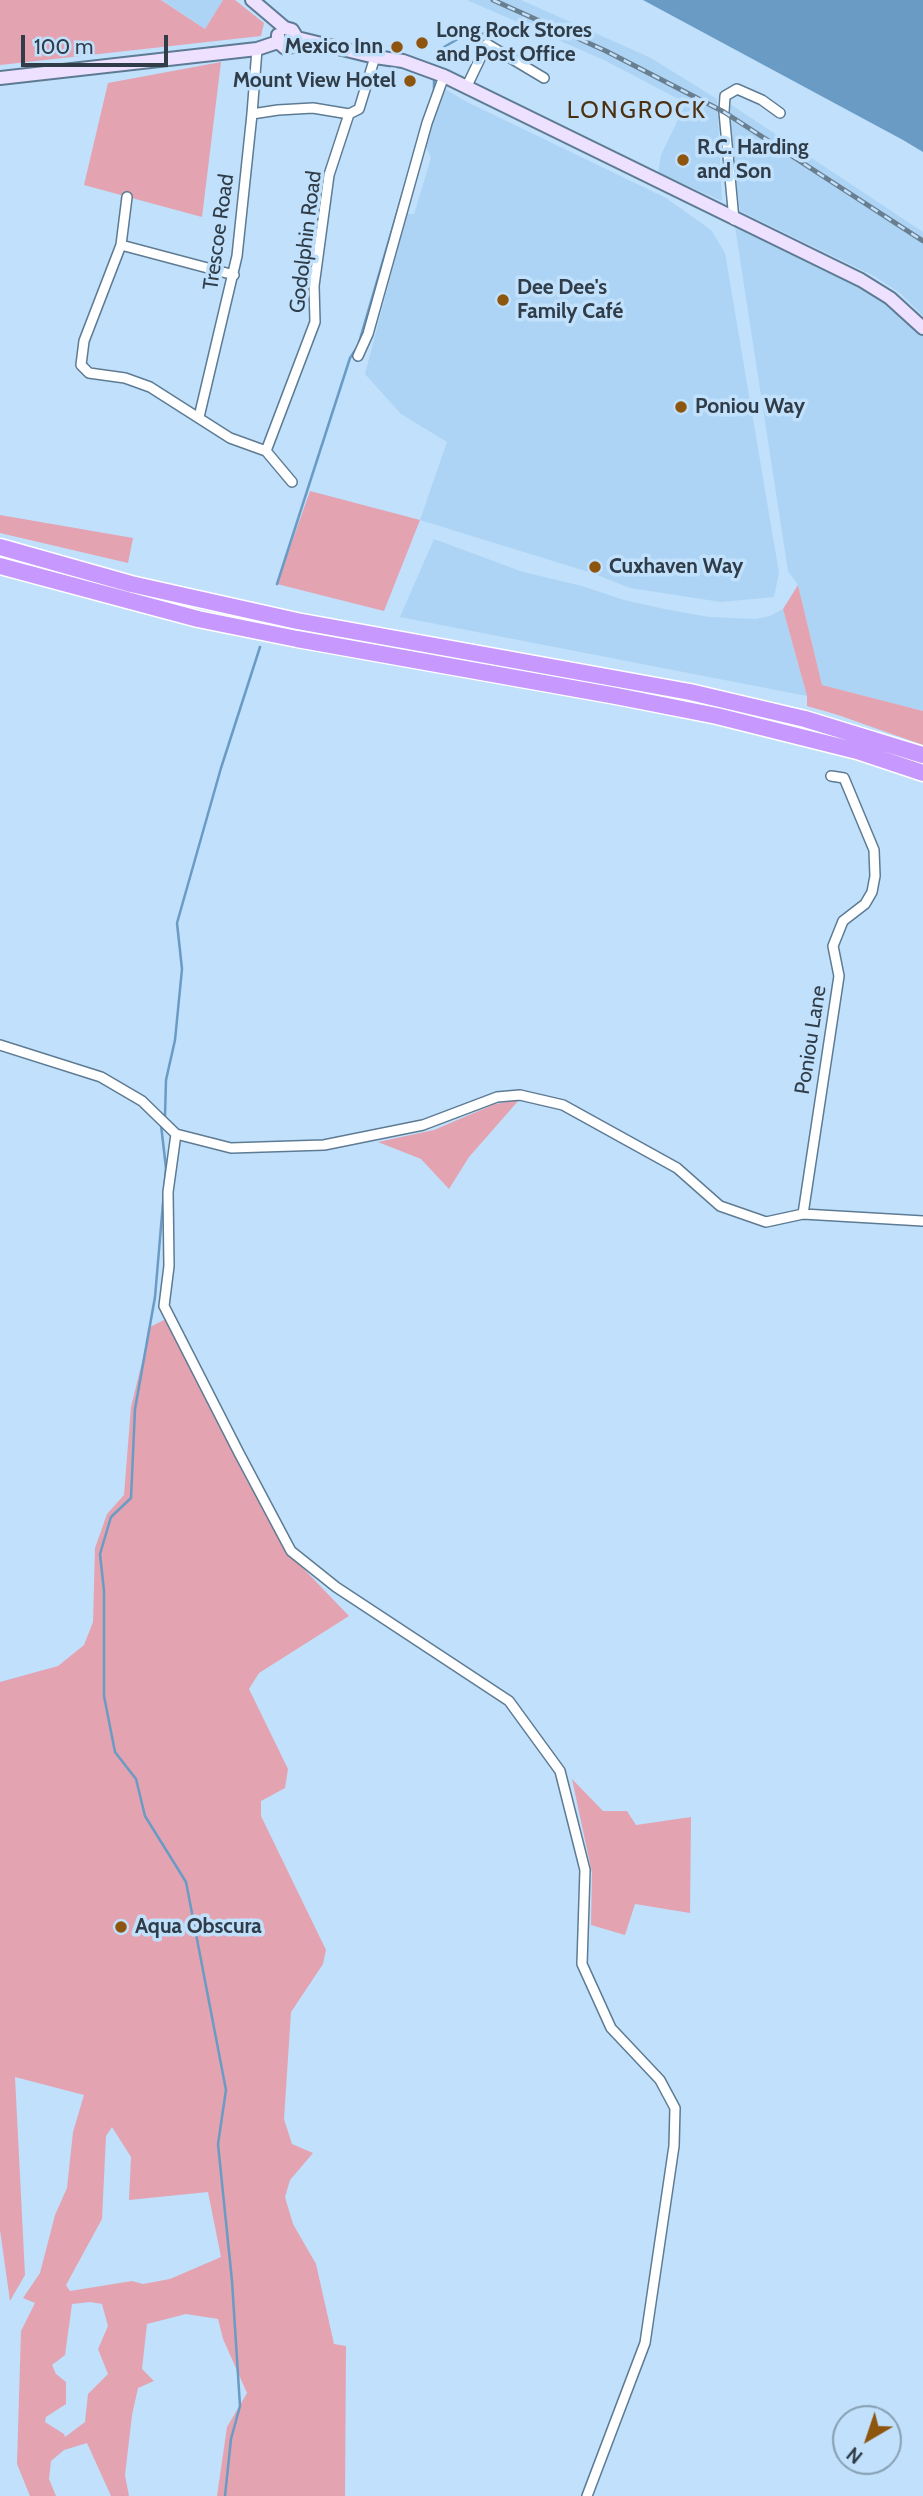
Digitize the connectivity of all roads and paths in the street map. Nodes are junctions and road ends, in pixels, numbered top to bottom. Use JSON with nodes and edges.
{"nodes":[{"id":1,"x":252,"y":0,"type":"edge"},
{"id":2,"x":285,"y":28,"type":"junction"},
{"id":3,"x":297,"y":38,"type":"junction"},
{"id":4,"x":278,"y":42,"type":"junction"},
{"id":5,"x":257,"y":49,"type":"junction"},
{"id":6,"x":375,"y":57,"type":"junction"},
{"id":7,"x":444,"y":76,"type":"junction"},
{"id":8,"x":0,"y":78,"type":"edge"},
{"id":9,"x":544,"y":78,"type":"dead end"},
{"id":10,"x":466,"y":88,"type":"junction"},
{"id":11,"x":780,"y":113,"type":"dead end"},
{"id":12,"x":252,"y":114,"type":"junction"},
{"id":13,"x":349,"y":114,"type":"junction"},
{"id":14,"x":127,"y":197,"type":"dead end"},
{"id":15,"x":734,"y":220,"type":"junction"},
{"id":16,"x":121,"y":244,"type":"junction"},
{"id":17,"x":234,"y":275,"type":"junction"},
{"id":18,"x":923,"y":328,"type":"edge"},
{"id":19,"x":358,"y":356,"type":"dead end"},
{"id":20,"x":200,"y":416,"type":"junction"},
{"id":21,"x":266,"y":451,"type":"junction"},
{"id":22,"x":292,"y":482,"type":"dead end"},
{"id":23,"x":0,"y":547,"type":"edge"},
{"id":24,"x":0,"y":566,"type":"edge"},
{"id":25,"x":923,"y":755,"type":"edge"},
{"id":26,"x":923,"y":773,"type":"edge"},
{"id":27,"x":831,"y":776,"type":"dead end"},
{"id":28,"x":0,"y":1045,"type":"edge"},
{"id":29,"x":176,"y":1134,"type":"junction"},
{"id":30,"x":803,"y":1214,"type":"junction"},
{"id":31,"x":923,"y":1221,"type":"edge"},
{"id":32,"x":587,"y":2496,"type":"edge"}],
"edges":[{"from":1,"to":2,"type":"street"},
{"from":2,"to":3,"type":"street"},
{"from":2,"to":4,"type":"street"},
{"from":3,"to":4,"type":"street"},
{"from":3,"to":6,"type":"street"},
{"from":4,"to":5,"type":"street"},
{"from":5,"to":8,"type":"street"},
{"from":5,"to":12,"type":"street","name":"Trescoe Road"},
{"from":6,"to":7,"type":"street"},
{"from":6,"to":13,"type":"street","name":"Godolphin Road"},
{"from":7,"to":10,"type":"street"},
{"from":7,"to":19,"type":"street"},
{"from":9,"to":10,"type":"street"},
{"from":10,"to":15,"type":"street"},
{"from":11,"to":15,"type":"street"},
{"from":12,"to":13,"type":"street"},
{"from":12,"to":17,"type":"street","name":"Trescoe Road"},
{"from":13,"to":21,"type":"street","name":"Godolphin Road"},
{"from":14,"to":16,"type":"street"},
{"from":15,"to":18,"type":"street"},
{"from":16,"to":17,"type":"street"},
{"from":16,"to":20,"type":"street"},
{"from":17,"to":20,"type":"street","name":"Trescoe Road"},
{"from":20,"to":21,"type":"street"},
{"from":21,"to":22,"type":"street"},
{"from":23,"to":25,"type":"highway"},
{"from":24,"to":26,"type":"highway"},
{"from":27,"to":30,"type":"street","name":"Poniou Lane"},
{"from":28,"to":29,"type":"street"},
{"from":29,"to":30,"type":"street"},
{"from":29,"to":32,"type":"street"},
{"from":30,"to":31,"type":"street"}]}
